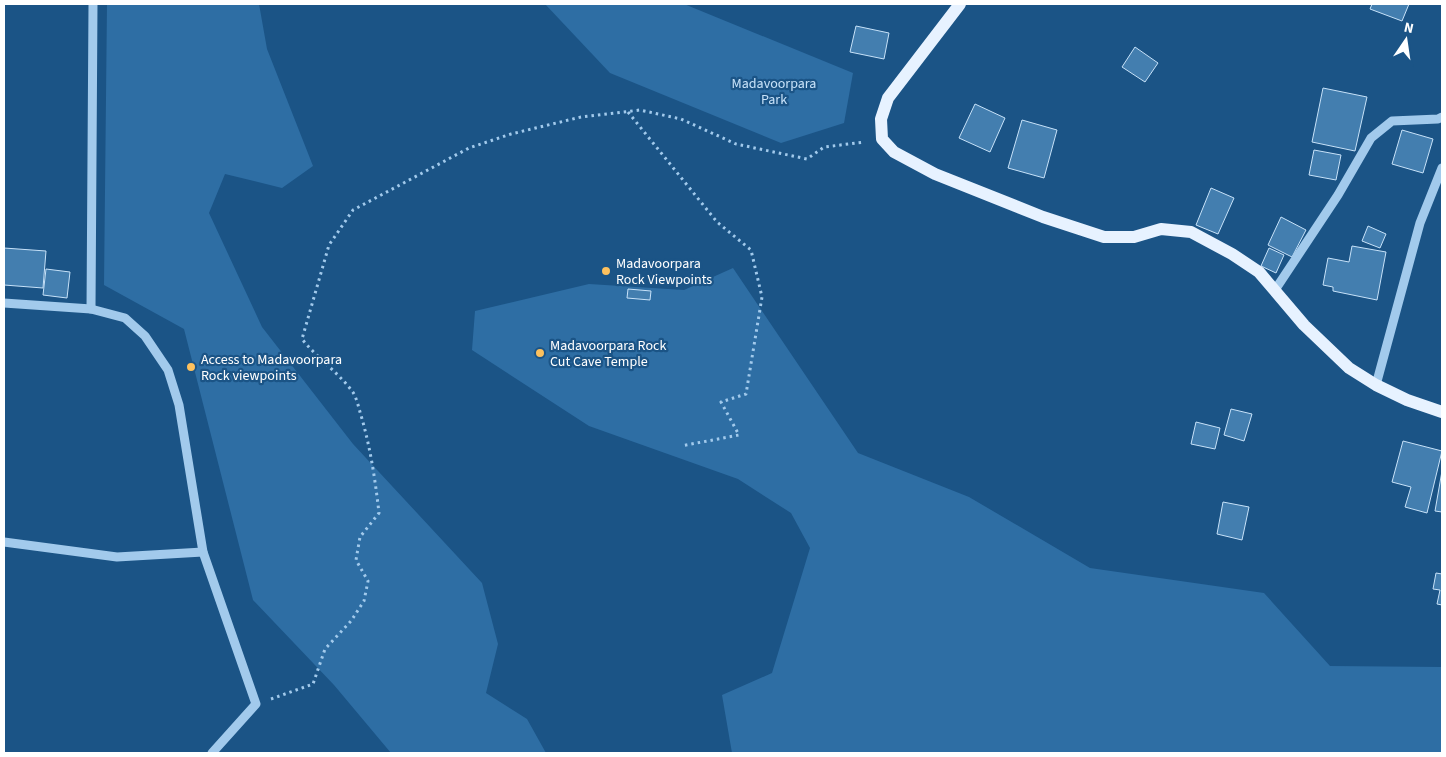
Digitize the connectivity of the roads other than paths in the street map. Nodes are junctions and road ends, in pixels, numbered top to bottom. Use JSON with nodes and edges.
{"nodes":[{"id":1,"x":93,"y":4,"type":"edge"},
{"id":2,"x":960,"y":4,"type":"edge"},
{"id":3,"x":1442,"y":116,"type":"edge"},
{"id":4,"x":1442,"y":168,"type":"edge"},
{"id":5,"x":1275,"y":290,"type":"junction"},
{"id":6,"x":4,"y":303,"type":"edge"},
{"id":7,"x":91,"y":310,"type":"junction"},
{"id":8,"x":1376,"y":385,"type":"junction"},
{"id":9,"x":1442,"y":412,"type":"edge"},
{"id":10,"x":4,"y":542,"type":"edge"},
{"id":11,"x":203,"y":552,"type":"junction"},
{"id":12,"x":212,"y":753,"type":"edge"}],
"edges":[{"from":1,"to":7,"type":"street"},
{"from":2,"to":5,"type":"main road"},
{"from":3,"to":5,"type":"street"},
{"from":4,"to":8,"type":"street"},
{"from":5,"to":8,"type":"main road"},
{"from":6,"to":7,"type":"street"},
{"from":7,"to":11,"type":"street"},
{"from":8,"to":9,"type":"main road"},
{"from":10,"to":11,"type":"street"},
{"from":11,"to":12,"type":"street"}]}
